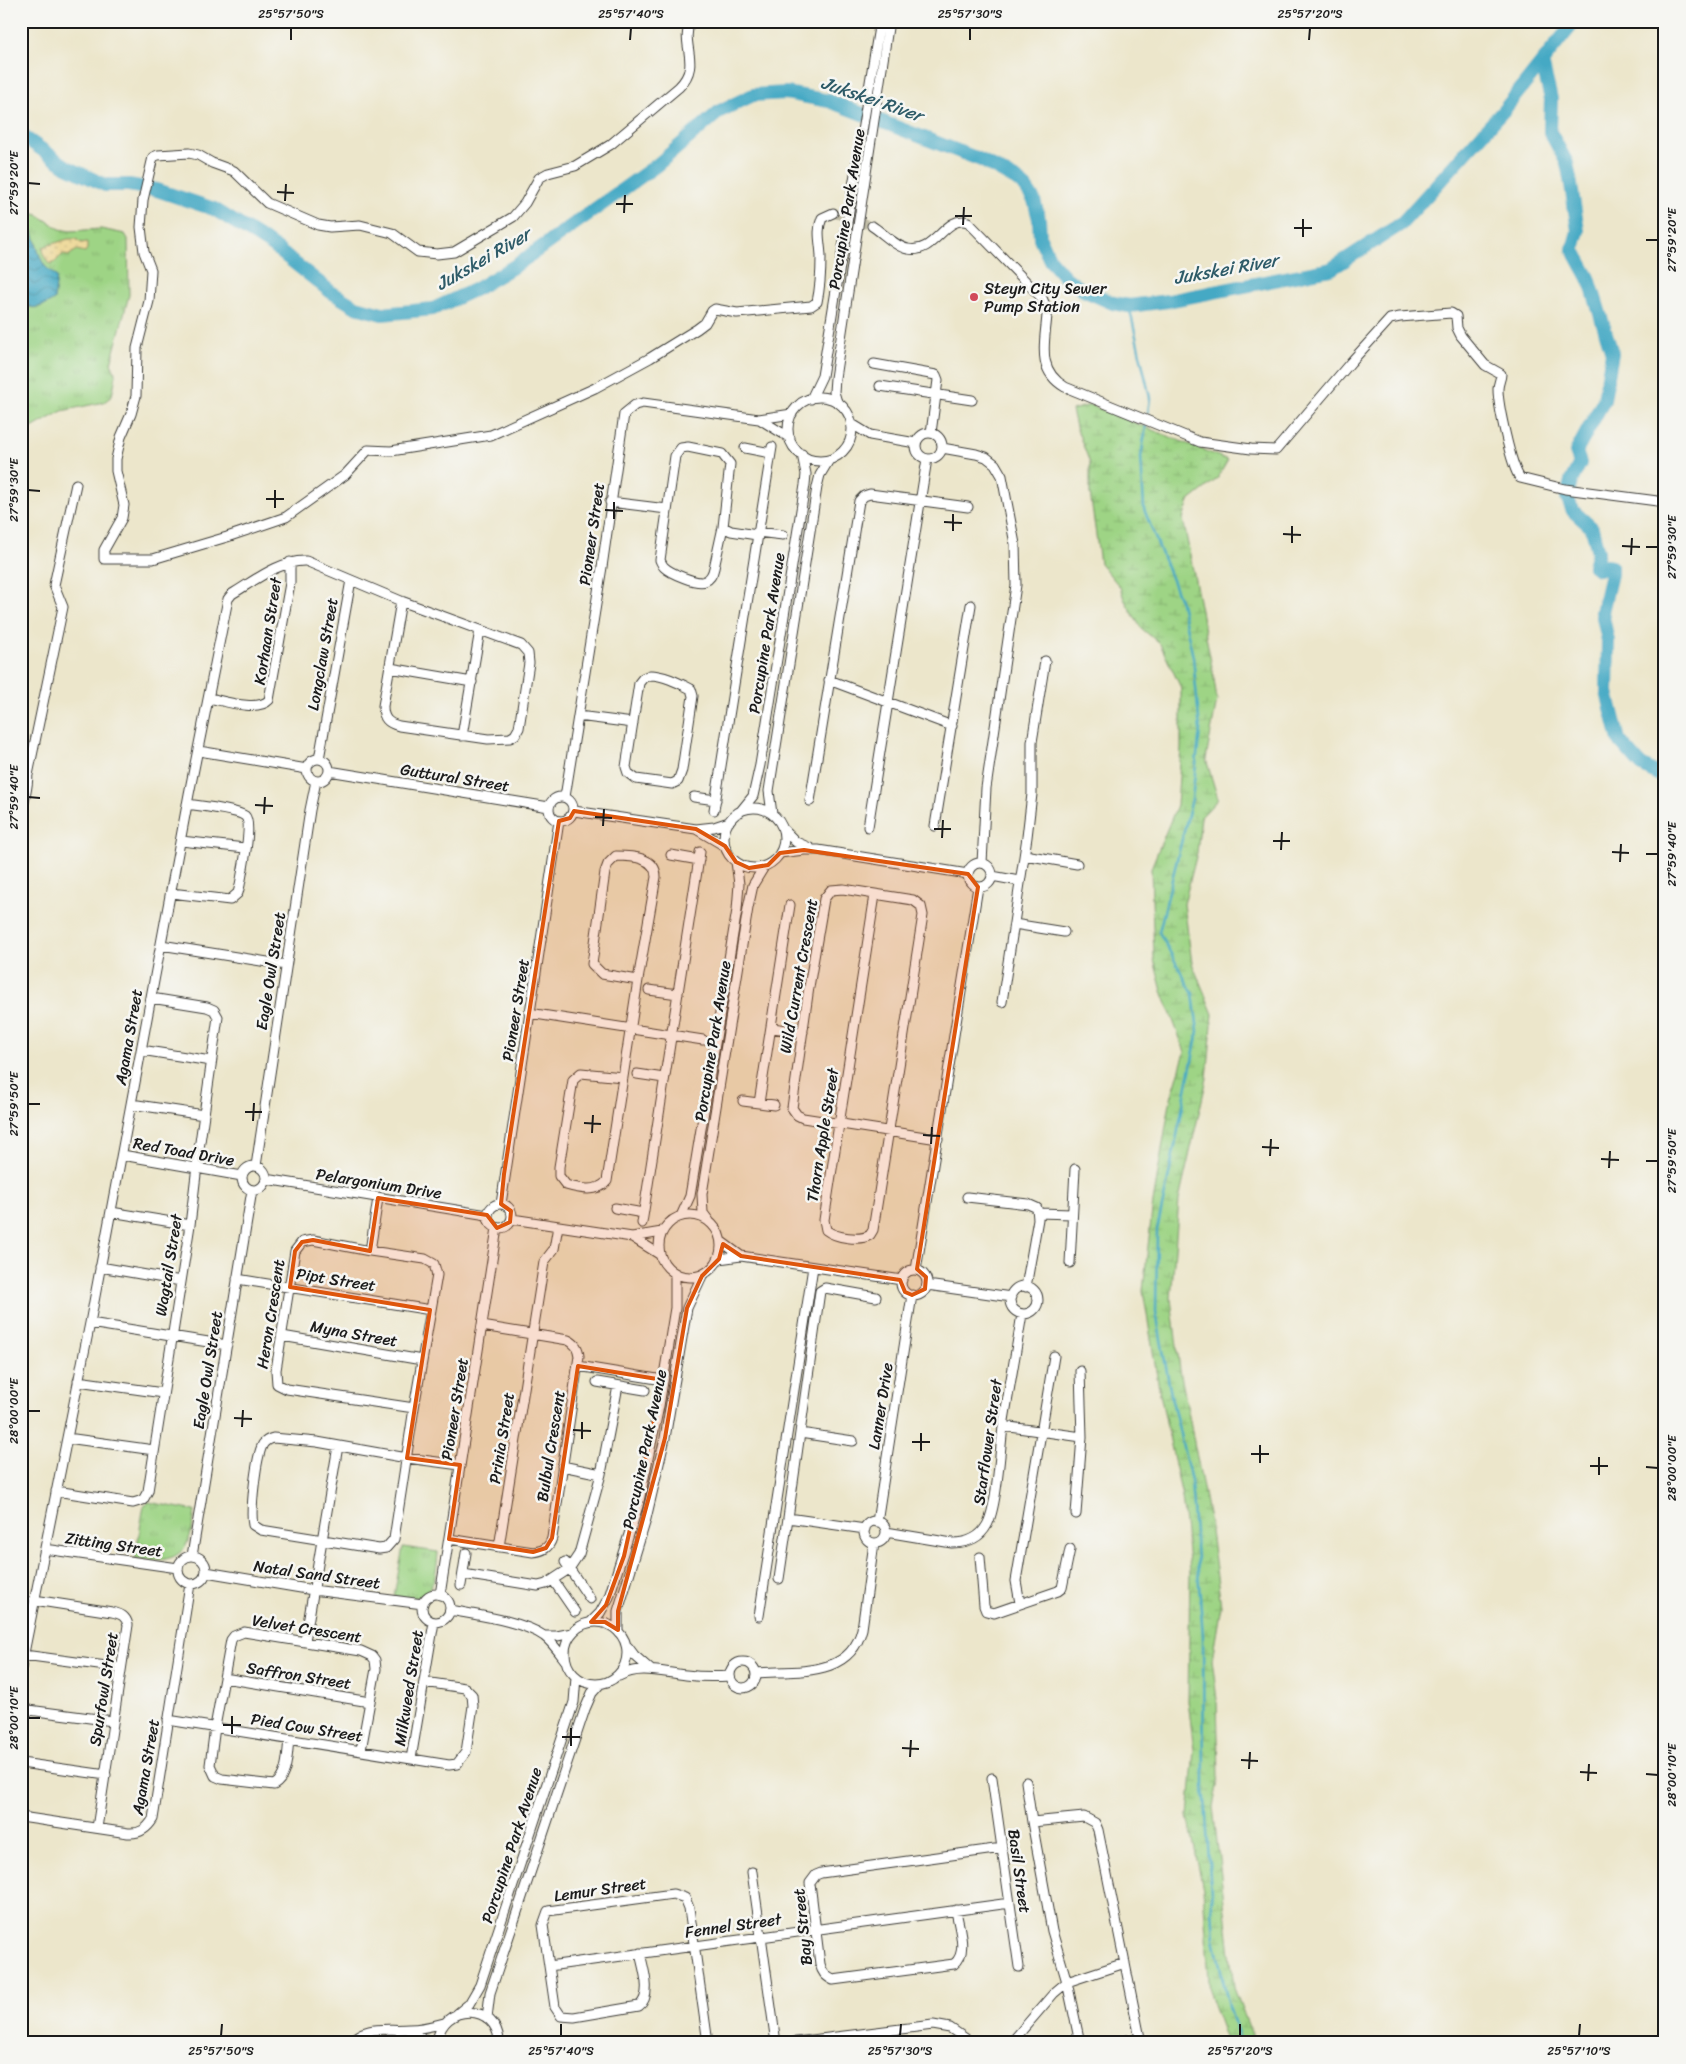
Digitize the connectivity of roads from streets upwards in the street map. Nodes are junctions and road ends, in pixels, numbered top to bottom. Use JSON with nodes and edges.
{"nodes":[{"id":1,"x":690,"y":21,"type":"edge"},
{"id":2,"x":884,"y":25,"type":"edge"},
{"id":3,"x":856,"y":204,"type":"junction"},
{"id":4,"x":833,"y":213,"type":"dead end"},
{"id":5,"x":872,"y":226,"type":"tunnel mouth"},
{"id":6,"x":874,"y":364,"type":"dead end"},
{"id":7,"x":880,"y":386,"type":"dead end"},
{"id":8,"x":936,"y":395,"type":"junction"},
{"id":9,"x":811,"y":399,"type":"junction"},
{"id":10,"x":972,"y":400,"type":"dead end"},
{"id":11,"x":837,"y":402,"type":"junction"},
{"id":12,"x":792,"y":414,"type":"junction"},
{"id":13,"x":759,"y":419,"type":"junction"},
{"id":14,"x":852,"y":424,"type":"junction"},
{"id":15,"x":931,"y":433,"type":"junction"},
{"id":16,"x":870,"y":435,"type":"junction"},
{"id":17,"x":790,"y":438,"type":"junction"},
{"id":18,"x":849,"y":442,"type":"junction"},
{"id":19,"x":916,"y":443,"type":"junction"},
{"id":20,"x":745,"y":448,"type":"dead end"},
{"id":21,"x":942,"y":448,"type":"junction"},
{"id":22,"x":802,"y":454,"type":"junction"},
{"id":23,"x":828,"y":460,"type":"junction"},
{"id":24,"x":927,"y":460,"type":"junction"},
{"id":25,"x":76,"y":484,"type":"dead end"},
{"id":26,"x":920,"y":500,"type":"junction"},
{"id":27,"x":610,"y":502,"type":"junction"},
{"id":28,"x":1665,"y":502,"type":"edge"},
{"id":29,"x":968,"y":507,"type":"dead end"},
{"id":30,"x":667,"y":509,"type":"junction"},
{"id":31,"x":725,"y":528,"type":"junction"},
{"id":32,"x":757,"y":532,"type":"junction"},
{"id":33,"x":783,"y":535,"type":"dead end"},
{"id":34,"x":290,"y":562,"type":"junction"},
{"id":35,"x":351,"y":580,"type":"junction"},
{"id":36,"x":401,"y":600,"type":"junction"},
{"id":37,"x":971,"y":605,"type":"dead end"},
{"id":38,"x":480,"y":630,"type":"junction"},
{"id":39,"x":1045,"y":661,"type":"dead end"},
{"id":40,"x":390,"y":668,"type":"junction"},
{"id":41,"x":829,"y":680,"type":"junction"},
{"id":42,"x":472,"y":682,"type":"junction"},
{"id":43,"x":209,"y":698,"type":"junction"},
{"id":44,"x":887,"y":702,"type":"junction"},
{"id":45,"x":578,"y":716,"type":"junction"},
{"id":46,"x":633,"y":722,"type":"junction"},
{"id":47,"x":952,"y":726,"type":"junction"},
{"id":48,"x":462,"y":736,"type":"junction"},
{"id":49,"x":199,"y":751,"type":"junction"},
{"id":50,"x":21,"y":754,"type":"edge"},
{"id":51,"x":319,"y":759,"type":"junction"},
{"id":52,"x":307,"y":769,"type":"junction"},
{"id":53,"x":329,"y":771,"type":"junction"},
{"id":54,"x":28,"y":775,"type":"junction"},
{"id":55,"x":316,"y":781,"type":"junction"},
{"id":56,"x":564,"y":797,"type":"junction"},
{"id":57,"x":694,"y":797,"type":"dead end"},
{"id":58,"x":716,"y":800,"type":"junction"},
{"id":59,"x":810,"y":801,"type":"dead end"},
{"id":60,"x":187,"y":804,"type":"junction"},
{"id":61,"x":549,"y":807,"type":"junction"},
{"id":62,"x":714,"y":810,"type":"dead end"},
{"id":63,"x":574,"y":811,"type":"junction"},
{"id":64,"x":740,"y":812,"type":"junction"},
{"id":65,"x":772,"y":814,"type":"junction"},
{"id":66,"x":21,"y":815,"type":"edge"},
{"id":67,"x":558,"y":821,"type":"junction"},
{"id":68,"x":730,"y":822,"type":"junction"},
{"id":69,"x":935,"y":826,"type":"dead end"},
{"id":70,"x":868,"y":827,"type":"dead end"},
{"id":71,"x":696,"y":829,"type":"junction"},
{"id":72,"x":783,"y":829,"type":"junction"},
{"id":73,"x":181,"y":841,"type":"junction"},
{"id":74,"x":726,"y":846,"type":"junction"},
{"id":75,"x":246,"y":848,"type":"junction"},
{"id":76,"x":818,"y":850,"type":"junction"},
{"id":77,"x":780,"y":853,"type":"junction"},
{"id":78,"x":671,"y":855,"type":"dead end"},
{"id":79,"x":1025,"y":856,"type":"junction"},
{"id":80,"x":736,"y":862,"type":"junction"},
{"id":81,"x":982,"y":863,"type":"junction"},
{"id":82,"x":1077,"y":864,"type":"dead end"},
{"id":83,"x":764,"y":867,"type":"junction"},
{"id":84,"x":968,"y":874,"type":"junction"},
{"id":85,"x":992,"y":876,"type":"junction"},
{"id":86,"x":1019,"y":881,"type":"junction"},
{"id":87,"x":978,"y":886,"type":"junction"},
{"id":88,"x":171,"y":893,"type":"junction"},
{"id":89,"x":875,"y":894,"type":"junction"},
{"id":90,"x":790,"y":906,"type":"dead end"},
{"id":91,"x":1014,"y":924,"type":"junction"},
{"id":92,"x":1064,"y":932,"type":"dead end"},
{"id":93,"x":161,"y":945,"type":"junction"},
{"id":94,"x":286,"y":964,"type":"junction"},
{"id":95,"x":638,"y":980,"type":"junction"},
{"id":96,"x":650,"y":990,"type":"dead end"},
{"id":97,"x":678,"y":994,"type":"junction"},
{"id":98,"x":150,"y":998,"type":"junction"},
{"id":99,"x":1002,"y":1002,"type":"dead end"},
{"id":100,"x":530,"y":1013,"type":"junction"},
{"id":101,"x":630,"y":1028,"type":"junction"},
{"id":102,"x":772,"y":1028,"type":"junction"},
{"id":103,"x":803,"y":1032,"type":"junction"},
{"id":104,"x":671,"y":1035,"type":"junction"},
{"id":105,"x":703,"y":1040,"type":"dead end"},
{"id":106,"x":141,"y":1050,"type":"junction"},
{"id":107,"x":212,"y":1061,"type":"junction"},
{"id":108,"x":637,"y":1074,"type":"dead end"},
{"id":109,"x":623,"y":1077,"type":"junction"},
{"id":110,"x":664,"y":1078,"type":"junction"},
{"id":111,"x":743,"y":1101,"type":"dead end"},
{"id":112,"x":759,"y":1103,"type":"junction"},
{"id":113,"x":131,"y":1104,"type":"junction"},
{"id":114,"x":774,"y":1105,"type":"dead end"},
{"id":115,"x":204,"y":1115,"type":"junction"},
{"id":116,"x":838,"y":1124,"type":"junction"},
{"id":117,"x":888,"y":1132,"type":"junction"},
{"id":118,"x":938,"y":1139,"type":"junction"},
{"id":119,"x":122,"y":1155,"type":"junction"},
{"id":120,"x":256,"y":1166,"type":"junction"},
{"id":121,"x":197,"y":1168,"type":"junction"},
{"id":122,"x":1075,"y":1169,"type":"dead end"},
{"id":123,"x":242,"y":1176,"type":"junction"},
{"id":124,"x":266,"y":1179,"type":"junction"},
{"id":125,"x":252,"y":1190,"type":"junction"},
{"id":126,"x":967,"y":1197,"type":"dead end"},
{"id":127,"x":378,"y":1198,"type":"junction"},
{"id":128,"x":501,"y":1204,"type":"junction"},
{"id":129,"x":615,"y":1208,"type":"dead end"},
{"id":130,"x":111,"y":1212,"type":"junction"},
{"id":131,"x":644,"y":1213,"type":"junction"},
{"id":132,"x":1038,"y":1213,"type":"junction"},
{"id":133,"x":1072,"y":1214,"type":"junction"},
{"id":134,"x":488,"y":1215,"type":"junction"},
{"id":135,"x":681,"y":1216,"type":"junction"},
{"id":136,"x":512,"y":1219,"type":"junction"},
{"id":137,"x":709,"y":1221,"type":"junction"},
{"id":138,"x":642,"y":1223,"type":"dead end"},
{"id":139,"x":190,"y":1225,"type":"junction"},
{"id":140,"x":558,"y":1226,"type":"junction"},
{"id":141,"x":497,"y":1228,"type":"junction"},
{"id":142,"x":662,"y":1232,"type":"junction"},
{"id":143,"x":632,"y":1237,"type":"junction"},
{"id":144,"x":722,"y":1242,"type":"junction"},
{"id":145,"x":370,"y":1251,"type":"junction"},
{"id":146,"x":659,"y":1254,"type":"junction"},
{"id":147,"x":741,"y":1256,"type":"junction"},
{"id":148,"x":719,"y":1259,"type":"junction"},
{"id":149,"x":1070,"y":1262,"type":"dead end"},
{"id":150,"x":100,"y":1267,"type":"junction"},
{"id":151,"x":813,"y":1267,"type":"junction"},
{"id":152,"x":916,"y":1270,"type":"junction"},
{"id":153,"x":675,"y":1274,"type":"junction"},
{"id":154,"x":702,"y":1276,"type":"junction"},
{"id":155,"x":237,"y":1279,"type":"junction"},
{"id":156,"x":902,"y":1280,"type":"junction"},
{"id":157,"x":181,"y":1281,"type":"junction"},
{"id":158,"x":927,"y":1285,"type":"junction"},
{"id":159,"x":290,"y":1287,"type":"junction"},
{"id":160,"x":1026,"y":1287,"type":"junction"},
{"id":161,"x":912,"y":1295,"type":"junction"},
{"id":162,"x":876,"y":1297,"type":"dead end"},
{"id":163,"x":1011,"y":1297,"type":"junction"},
{"id":164,"x":431,"y":1310,"type":"junction"},
{"id":165,"x":1022,"y":1314,"type":"junction"},
{"id":166,"x":90,"y":1323,"type":"junction"},
{"id":167,"x":482,"y":1326,"type":"junction"},
{"id":168,"x":532,"y":1334,"type":"junction"},
{"id":169,"x":282,"y":1336,"type":"junction"},
{"id":170,"x":172,"y":1337,"type":"junction"},
{"id":171,"x":227,"y":1344,"type":"junction"},
{"id":172,"x":1054,"y":1356,"type":"dead end"},
{"id":173,"x":422,"y":1360,"type":"junction"},
{"id":174,"x":578,"y":1366,"type":"junction"},
{"id":175,"x":1080,"y":1371,"type":"dead end"},
{"id":176,"x":663,"y":1380,"type":"junction"},
{"id":177,"x":78,"y":1381,"type":"junction"},
{"id":178,"x":597,"y":1382,"type":"dead end"},
{"id":179,"x":618,"y":1386,"type":"junction"},
{"id":180,"x":645,"y":1390,"type":"dead end"},
{"id":181,"x":163,"y":1393,"type":"junction"},
{"id":182,"x":414,"y":1408,"type":"junction"},
{"id":183,"x":1003,"y":1426,"type":"junction"},
{"id":184,"x":1041,"y":1431,"type":"junction"},
{"id":185,"x":800,"y":1433,"type":"junction"},
{"id":186,"x":1082,"y":1437,"type":"junction"},
{"id":187,"x":67,"y":1438,"type":"junction"},
{"id":188,"x":853,"y":1441,"type":"dead end"},
{"id":189,"x":338,"y":1446,"type":"junction"},
{"id":190,"x":154,"y":1450,"type":"junction"},
{"id":191,"x":408,"y":1458,"type":"junction"},
{"id":192,"x":460,"y":1465,"type":"junction"},
{"id":193,"x":562,"y":1466,"type":"junction"},
{"id":194,"x":601,"y":1474,"type":"junction"},
{"id":195,"x":56,"y":1491,"type":"junction"},
{"id":196,"x":1076,"y":1514,"type":"dead end"},
{"id":197,"x":788,"y":1518,"type":"junction"},
{"id":198,"x":877,"y":1522,"type":"junction"},
{"id":199,"x":865,"y":1529,"type":"junction"},
{"id":200,"x":886,"y":1532,"type":"junction"},
{"id":201,"x":321,"y":1538,"type":"junction"},
{"id":202,"x":449,"y":1539,"type":"junction"},
{"id":203,"x":874,"y":1543,"type":"junction"},
{"id":204,"x":499,"y":1548,"type":"junction"},
{"id":205,"x":45,"y":1549,"type":"junction"},
{"id":206,"x":1070,"y":1549,"type":"dead end"},
{"id":207,"x":466,"y":1553,"type":"dead end"},
{"id":208,"x":192,"y":1556,"type":"junction"},
{"id":209,"x":980,"y":1557,"type":"dead end"},
{"id":210,"x":567,"y":1566,"type":"junction"},
{"id":211,"x":178,"y":1568,"type":"junction"},
{"id":212,"x":206,"y":1572,"type":"junction"},
{"id":213,"x":463,"y":1574,"type":"junction"},
{"id":214,"x":779,"y":1579,"type":"dead end"},
{"id":215,"x":554,"y":1580,"type":"junction"},
{"id":216,"x":190,"y":1584,"type":"junction"},
{"id":217,"x":461,"y":1585,"type":"dead end"},
{"id":218,"x":313,"y":1590,"type":"junction"},
{"id":219,"x":440,"y":1595,"type":"junction"},
{"id":220,"x":590,"y":1599,"type":"dead end"},
{"id":221,"x":34,"y":1600,"type":"junction"},
{"id":222,"x":423,"y":1604,"type":"junction"},
{"id":223,"x":1020,"y":1604,"type":"junction"},
{"id":224,"x":450,"y":1610,"type":"junction"},
{"id":225,"x":575,"y":1612,"type":"dead end"},
{"id":226,"x":759,"y":1616,"type":"dead end"},
{"id":227,"x":434,"y":1622,"type":"junction"},
{"id":228,"x":591,"y":1622,"type":"junction"},
{"id":229,"x":618,"y":1630,"type":"junction"},
{"id":230,"x":572,"y":1633,"type":"junction"},
{"id":231,"x":544,"y":1636,"type":"junction"},
{"id":232,"x":305,"y":1641,"type":"junction"},
{"id":233,"x":627,"y":1645,"type":"junction"},
{"id":234,"x":24,"y":1655,"type":"junction"},
{"id":235,"x":566,"y":1662,"type":"junction"},
{"id":236,"x":21,"y":1668,"type":"edge"},
{"id":237,"x":121,"y":1668,"type":"junction"},
{"id":238,"x":650,"y":1670,"type":"junction"},
{"id":239,"x":756,"y":1673,"type":"junction"},
{"id":240,"x":730,"y":1676,"type":"junction"},
{"id":241,"x":576,"y":1677,"type":"junction"},
{"id":242,"x":616,"y":1677,"type":"junction"},
{"id":243,"x":224,"y":1678,"type":"junction"},
{"id":244,"x":424,"y":1682,"type":"junction"},
{"id":245,"x":600,"y":1684,"type":"junction"},
{"id":246,"x":370,"y":1702,"type":"junction"},
{"id":247,"x":21,"y":1709,"type":"edge"},
{"id":248,"x":168,"y":1720,"type":"junction"},
{"id":249,"x":113,"y":1721,"type":"junction"},
{"id":250,"x":215,"y":1727,"type":"junction"},
{"id":251,"x":289,"y":1740,"type":"junction"},
{"id":252,"x":361,"y":1750,"type":"junction"},
{"id":253,"x":411,"y":1759,"type":"junction"},
{"id":254,"x":21,"y":1763,"type":"edge"},
{"id":255,"x":106,"y":1775,"type":"junction"},
{"id":256,"x":992,"y":1778,"type":"dead end"},
{"id":257,"x":1026,"y":1782,"type":"dead end"},
{"id":258,"x":21,"y":1817,"type":"edge"},
{"id":259,"x":1032,"y":1822,"type":"junction"},
{"id":260,"x":97,"y":1828,"type":"junction"},
{"id":261,"x":1002,"y":1848,"type":"junction"},
{"id":262,"x":752,"y":1872,"type":"dead end"},
{"id":263,"x":1010,"y":1903,"type":"junction"},
{"id":264,"x":956,"y":1910,"type":"junction"},
{"id":265,"x":815,"y":1929,"type":"junction"},
{"id":266,"x":761,"y":1936,"type":"junction"},
{"id":267,"x":694,"y":1946,"type":"junction"},
{"id":268,"x":640,"y":1953,"type":"junction"},
{"id":269,"x":1125,"y":1963,"type":"junction"},
{"id":270,"x":549,"y":1966,"type":"junction"},
{"id":271,"x":1019,"y":1967,"type":"dead end"},
{"id":272,"x":1067,"y":1982,"type":"junction"},
{"id":273,"x":457,"y":2014,"type":"junction"},
{"id":274,"x":487,"y":2018,"type":"junction"},
{"id":275,"x":444,"y":2023,"type":"junction"},
{"id":276,"x":408,"y":2030,"type":"junction"},
{"id":277,"x":1140,"y":2040,"type":"edge"},
{"id":278,"x":501,"y":2041,"type":"edge"},
{"id":279,"x":349,"y":2043,"type":"edge"},
{"id":280,"x":429,"y":2043,"type":"edge"},
{"id":281,"x":437,"y":2043,"type":"edge"},
{"id":282,"x":708,"y":2043,"type":"edge"},
{"id":283,"x":776,"y":2043,"type":"edge"},
{"id":284,"x":788,"y":2043,"type":"edge"},
{"id":285,"x":972,"y":2043,"type":"edge"},
{"id":286,"x":1011,"y":2043,"type":"edge"},
{"id":287,"x":1080,"y":2043,"type":"edge"},
{"id":288,"x":1111,"y":2043,"type":"edge"}],
"edges":[{"from":1,"to":4,"type":"street"},
{"from":2,"to":3,"type":"street","name":"Porcupine Park Avenue"},
{"from":3,"to":9,"type":"street","name":"Porcupine Park Avenue"},
{"from":3,"to":11,"type":"street","name":"Porcupine Park Avenue"},
{"from":5,"to":28,"type":"street"},
{"from":6,"to":8,"type":"street"},
{"from":7,"to":8,"type":"street"},
{"from":8,"to":10,"type":"street"},
{"from":8,"to":15,"type":"street"},
{"from":9,"to":11,"type":"street"},
{"from":9,"to":12,"type":"street"},
{"from":11,"to":14,"type":"street"},
{"from":12,"to":13,"type":"street"},
{"from":12,"to":17,"type":"street"},
{"from":13,"to":17,"type":"street"},
{"from":13,"to":27,"type":"street","name":"Pioneer Street"},
{"from":14,"to":16,"type":"street"},
{"from":14,"to":18,"type":"street"},
{"from":15,"to":19,"type":"street"},
{"from":15,"to":21,"type":"street"},
{"from":16,"to":18,"type":"street"},
{"from":16,"to":19,"type":"street"},
{"from":17,"to":22,"type":"street"},
{"from":18,"to":23,"type":"street"},
{"from":19,"to":24,"type":"street"},
{"from":20,"to":32,"type":"street"},
{"from":21,"to":24,"type":"street"},
{"from":21,"to":81,"type":"street"},
{"from":22,"to":23,"type":"street"},
{"from":22,"to":64,"type":"street","name":"Porcupine Park Avenue"},
{"from":23,"to":65,"type":"street","name":"Porcupine Park Avenue"},
{"from":24,"to":26,"type":"street"},
{"from":25,"to":54,"type":"street"},
{"from":26,"to":29,"type":"street"},
{"from":26,"to":41,"type":"street"},
{"from":26,"to":44,"type":"street"},
{"from":27,"to":30,"type":"street"},
{"from":27,"to":45,"type":"street","name":"Pioneer Street"},
{"from":30,"to":31,"type":"street"},
{"from":30,"to":31,"type":"street"},
{"from":31,"to":32,"type":"street"},
{"from":32,"to":33,"type":"street"},
{"from":32,"to":58,"type":"street"},
{"from":34,"to":35,"type":"street"},
{"from":34,"to":43,"type":"street","name":"Agama Street"},
{"from":34,"to":43,"type":"street","name":"Korhaan Street"},
{"from":35,"to":36,"type":"street"},
{"from":35,"to":51,"type":"street","name":"Longclaw Street"},
{"from":36,"to":38,"type":"street"},
{"from":36,"to":40,"type":"street"},
{"from":37,"to":47,"type":"street"},
{"from":38,"to":42,"type":"street"},
{"from":38,"to":48,"type":"street"},
{"from":39,"to":79,"type":"street"},
{"from":40,"to":42,"type":"street"},
{"from":40,"to":48,"type":"street"},
{"from":41,"to":44,"type":"street"},
{"from":41,"to":59,"type":"street"},
{"from":42,"to":48,"type":"street"},
{"from":43,"to":49,"type":"street","name":"Agama Street"},
{"from":44,"to":47,"type":"street"},
{"from":44,"to":70,"type":"street"},
{"from":45,"to":46,"type":"street"},
{"from":45,"to":56,"type":"street","name":"Pioneer Street"},
{"from":46,"to":46,"type":"street"},
{"from":47,"to":69,"type":"street"},
{"from":49,"to":52,"type":"street"},
{"from":49,"to":60,"type":"street","name":"Agama Street"},
{"from":50,"to":54,"type":"street"},
{"from":51,"to":52,"type":"street"},
{"from":51,"to":53,"type":"street"},
{"from":52,"to":55,"type":"street"},
{"from":53,"to":55,"type":"street"},
{"from":53,"to":61,"type":"street","name":"Guttural Street"},
{"from":54,"to":66,"type":"street"},
{"from":55,"to":94,"type":"street","name":"Eagle Owl Street"},
{"from":56,"to":61,"type":"street"},
{"from":56,"to":63,"type":"street"},
{"from":57,"to":58,"type":"street"},
{"from":58,"to":62,"type":"street"},
{"from":60,"to":73,"type":"street","name":"Agama Street"},
{"from":60,"to":75,"type":"street"},
{"from":61,"to":67,"type":"street"},
{"from":63,"to":67,"type":"street"},
{"from":63,"to":71,"type":"street"},
{"from":64,"to":65,"type":"street"},
{"from":64,"to":68,"type":"street"},
{"from":65,"to":72,"type":"street"},
{"from":67,"to":100,"type":"street","name":"Pioneer Street"},
{"from":68,"to":71,"type":"street"},
{"from":68,"to":74,"type":"street"},
{"from":71,"to":74,"type":"street"},
{"from":72,"to":76,"type":"street"},
{"from":72,"to":77,"type":"street"},
{"from":73,"to":75,"type":"street"},
{"from":73,"to":88,"type":"street","name":"Agama Street"},
{"from":74,"to":80,"type":"street"},
{"from":75,"to":88,"type":"street"},
{"from":76,"to":77,"type":"street"},
{"from":76,"to":84,"type":"street"},
{"from":77,"to":83,"type":"street"},
{"from":78,"to":97,"type":"street"},
{"from":79,"to":82,"type":"street"},
{"from":79,"to":86,"type":"street"},
{"from":80,"to":83,"type":"street"},
{"from":80,"to":135,"type":"street","name":"Porcupine Park Avenue"},
{"from":81,"to":84,"type":"street"},
{"from":81,"to":85,"type":"street"},
{"from":83,"to":137,"type":"street","name":"Porcupine Park Avenue"},
{"from":84,"to":87,"type":"street"},
{"from":85,"to":86,"type":"street"},
{"from":85,"to":87,"type":"street"},
{"from":86,"to":91,"type":"street"},
{"from":87,"to":118,"type":"street"},
{"from":88,"to":93,"type":"street","name":"Agama Street"},
{"from":89,"to":103,"type":"street","name":"Wild Current Crescent"},
{"from":89,"to":116,"type":"street","name":"Thorn Apple Street"},
{"from":89,"to":117,"type":"street","name":"Wild Current Crescent"},
{"from":90,"to":102,"type":"street"},
{"from":91,"to":92,"type":"street"},
{"from":91,"to":99,"type":"street"},
{"from":93,"to":94,"type":"street"},
{"from":93,"to":98,"type":"street","name":"Agama Street"},
{"from":94,"to":120,"type":"street","name":"Eagle Owl Street"},
{"from":95,"to":95,"type":"street"},
{"from":95,"to":101,"type":"street"},
{"from":96,"to":97,"type":"street"},
{"from":97,"to":104,"type":"street"},
{"from":98,"to":106,"type":"street","name":"Agama Street"},
{"from":98,"to":107,"type":"street","name":"Wagtail Street"},
{"from":100,"to":101,"type":"street"},
{"from":100,"to":128,"type":"street","name":"Pioneer Street"},
{"from":101,"to":104,"type":"street"},
{"from":101,"to":109,"type":"street"},
{"from":102,"to":103,"type":"street"},
{"from":102,"to":112,"type":"street"},
{"from":103,"to":116,"type":"street","name":"Wild Current Crescent"},
{"from":104,"to":105,"type":"street"},
{"from":104,"to":110,"type":"street"},
{"from":106,"to":107,"type":"street"},
{"from":106,"to":113,"type":"street","name":"Agama Street"},
{"from":107,"to":115,"type":"street","name":"Wagtail Street"},
{"from":108,"to":110,"type":"street"},
{"from":109,"to":109,"type":"street"},
{"from":110,"to":131,"type":"street"},
{"from":111,"to":112,"type":"street"},
{"from":112,"to":114,"type":"street"},
{"from":113,"to":115,"type":"street"},
{"from":113,"to":119,"type":"street","name":"Agama Street"},
{"from":115,"to":121,"type":"street","name":"Wagtail Street"},
{"from":116,"to":117,"type":"street","name":"Wild Current Crescent"},
{"from":116,"to":117,"type":"street","name":"Thorn Apple Street"},
{"from":117,"to":118,"type":"street","name":"Wild Current Crescent"},
{"from":118,"to":152,"type":"street"},
{"from":119,"to":121,"type":"street","name":"Red Toad Drive"},
{"from":119,"to":130,"type":"street","name":"Agama Street"},
{"from":120,"to":123,"type":"street"},
{"from":120,"to":124,"type":"street"},
{"from":121,"to":123,"type":"street","name":"Red Toad Drive"},
{"from":121,"to":139,"type":"street","name":"Wagtail Street"},
{"from":122,"to":133,"type":"street"},
{"from":123,"to":125,"type":"street"},
{"from":124,"to":125,"type":"street"},
{"from":124,"to":127,"type":"street","name":"Pelargonium Drive"},
{"from":125,"to":155,"type":"street","name":"Eagle Owl Street"},
{"from":126,"to":132,"type":"street"},
{"from":127,"to":134,"type":"street","name":"Pelargonium Drive"},
{"from":127,"to":145,"type":"street"},
{"from":128,"to":134,"type":"street"},
{"from":128,"to":136,"type":"street"},
{"from":129,"to":131,"type":"street"},
{"from":130,"to":139,"type":"street"},
{"from":130,"to":150,"type":"street","name":"Agama Street"},
{"from":131,"to":138,"type":"street"},
{"from":132,"to":133,"type":"street"},
{"from":132,"to":160,"type":"street"},
{"from":133,"to":149,"type":"street"},
{"from":134,"to":141,"type":"street"},
{"from":135,"to":137,"type":"street"},
{"from":135,"to":142,"type":"street"},
{"from":136,"to":140,"type":"street"},
{"from":136,"to":141,"type":"street"},
{"from":137,"to":144,"type":"street"},
{"from":139,"to":157,"type":"street","name":"Wagtail Street"},
{"from":140,"to":143,"type":"street"},
{"from":140,"to":168,"type":"street","name":"Prinia Street"},
{"from":141,"to":167,"type":"street","name":"Pioneer Street"},
{"from":142,"to":143,"type":"street"},
{"from":142,"to":146,"type":"street"},
{"from":143,"to":146,"type":"street"},
{"from":144,"to":147,"type":"street"},
{"from":144,"to":148,"type":"street"},
{"from":145,"to":159,"type":"street","name":"Heron Crescent"},
{"from":145,"to":164,"type":"street","name":"Heron Crescent"},
{"from":146,"to":153,"type":"street"},
{"from":147,"to":148,"type":"street"},
{"from":147,"to":151,"type":"street"},
{"from":148,"to":154,"type":"street"},
{"from":150,"to":157,"type":"street"},
{"from":150,"to":166,"type":"street","name":"Agama Street"},
{"from":151,"to":156,"type":"street"},
{"from":151,"to":226,"type":"street"},
{"from":152,"to":156,"type":"street"},
{"from":152,"to":158,"type":"street"},
{"from":153,"to":154,"type":"street"},
{"from":153,"to":176,"type":"street","name":"Porcupine Park Avenue"},
{"from":154,"to":229,"type":"street","name":"Porcupine Park Avenue"},
{"from":155,"to":159,"type":"street","name":"Pipt Street"},
{"from":155,"to":171,"type":"street","name":"Eagle Owl Street"},
{"from":156,"to":161,"type":"street"},
{"from":157,"to":170,"type":"street","name":"Wagtail Street"},
{"from":158,"to":161,"type":"street"},
{"from":158,"to":163,"type":"street"},
{"from":159,"to":164,"type":"street","name":"Pipt Street"},
{"from":159,"to":169,"type":"street","name":"Heron Crescent"},
{"from":160,"to":163,"type":"street"},
{"from":160,"to":165,"type":"street"},
{"from":161,"to":198,"type":"street","name":"Lanner Drive"},
{"from":162,"to":185,"type":"street"},
{"from":163,"to":165,"type":"street"},
{"from":164,"to":173,"type":"street","name":"Heron Crescent"},
{"from":165,"to":183,"type":"street","name":"Starflower Street"},
{"from":166,"to":170,"type":"street"},
{"from":166,"to":177,"type":"street","name":"Agama Street"},
{"from":167,"to":168,"type":"street","name":"Bulbul Crescent"},
{"from":167,"to":192,"type":"street","name":"Pioneer Street"},
{"from":168,"to":174,"type":"street","name":"Bulbul Crescent"},
{"from":168,"to":204,"type":"street","name":"Prinia Street"},
{"from":169,"to":173,"type":"street","name":"Myna Street"},
{"from":169,"to":182,"type":"street","name":"Heron Crescent"},
{"from":170,"to":171,"type":"street"},
{"from":170,"to":181,"type":"street","name":"Wagtail Street"},
{"from":171,"to":208,"type":"street","name":"Eagle Owl Street"},
{"from":172,"to":184,"type":"street"},
{"from":173,"to":182,"type":"street","name":"Heron Crescent"},
{"from":174,"to":176,"type":"street"},
{"from":174,"to":193,"type":"street","name":"Bulbul Crescent"},
{"from":175,"to":186,"type":"street"},
{"from":176,"to":228,"type":"street","name":"Porcupine Park Avenue"},
{"from":177,"to":181,"type":"street"},
{"from":177,"to":187,"type":"street","name":"Agama Street"},
{"from":178,"to":179,"type":"street"},
{"from":179,"to":180,"type":"street"},
{"from":179,"to":194,"type":"street"},
{"from":181,"to":190,"type":"street","name":"Wagtail Street"},
{"from":182,"to":191,"type":"street","name":"Heron Crescent"},
{"from":183,"to":184,"type":"street"},
{"from":183,"to":200,"type":"street","name":"Starflower Street"},
{"from":184,"to":186,"type":"street"},
{"from":184,"to":223,"type":"street"},
{"from":185,"to":188,"type":"street"},
{"from":185,"to":197,"type":"street"},
{"from":186,"to":196,"type":"street"},
{"from":187,"to":190,"type":"street"},
{"from":187,"to":195,"type":"street","name":"Agama Street"},
{"from":189,"to":191,"type":"street"},
{"from":189,"to":201,"type":"street"},
{"from":189,"to":201,"type":"street"},
{"from":190,"to":195,"type":"street","name":"Wagtail Street"},
{"from":191,"to":192,"type":"street"},
{"from":191,"to":201,"type":"street","name":"Heron Crescent"},
{"from":192,"to":202,"type":"street","name":"Pioneer Street"},
{"from":193,"to":194,"type":"street"},
{"from":193,"to":204,"type":"street","name":"Bulbul Crescent"},
{"from":194,"to":210,"type":"street"},
{"from":195,"to":205,"type":"street","name":"Agama Street"},
{"from":197,"to":199,"type":"street"},
{"from":197,"to":214,"type":"street"},
{"from":198,"to":199,"type":"street"},
{"from":198,"to":200,"type":"street"},
{"from":199,"to":203,"type":"street"},
{"from":200,"to":203,"type":"street"},
{"from":201,"to":218,"type":"street"},
{"from":202,"to":204,"type":"street","name":"Bulbul Crescent"},
{"from":202,"to":219,"type":"street","name":"Pioneer Street"},
{"from":203,"to":239,"type":"street"},
{"from":205,"to":211,"type":"street","name":"Zitting Street"},
{"from":205,"to":221,"type":"street","name":"Agama Street"},
{"from":206,"to":223,"type":"street"},
{"from":207,"to":213,"type":"street"},
{"from":208,"to":211,"type":"street"},
{"from":208,"to":212,"type":"street"},
{"from":209,"to":223,"type":"street"},
{"from":210,"to":215,"type":"street"},
{"from":210,"to":220,"type":"street"},
{"from":211,"to":216,"type":"street"},
{"from":212,"to":216,"type":"street"},
{"from":212,"to":218,"type":"street","name":"Natal Sand Street"},
{"from":213,"to":215,"type":"street"},
{"from":213,"to":217,"type":"street"},
{"from":215,"to":225,"type":"street"},
{"from":216,"to":248,"type":"street","name":"Agama Street"},
{"from":218,"to":222,"type":"street","name":"Natal Sand Street"},
{"from":218,"to":232,"type":"street"},
{"from":219,"to":222,"type":"street"},
{"from":219,"to":224,"type":"street"},
{"from":221,"to":234,"type":"street","name":"Agama Street"},
{"from":221,"to":237,"type":"street","name":"Spurfowl Street"},
{"from":222,"to":227,"type":"street"},
{"from":224,"to":227,"type":"street"},
{"from":224,"to":231,"type":"street"},
{"from":227,"to":244,"type":"street","name":"Milkweed Street"},
{"from":228,"to":229,"type":"street"},
{"from":228,"to":230,"type":"street"},
{"from":229,"to":233,"type":"street"},
{"from":230,"to":231,"type":"street"},
{"from":230,"to":235,"type":"street"},
{"from":231,"to":235,"type":"street"},
{"from":232,"to":243,"type":"street","name":"Velvet Crescent"},
{"from":232,"to":246,"type":"street","name":"Velvet Crescent"},
{"from":233,"to":238,"type":"street"},
{"from":233,"to":242,"type":"street"},
{"from":234,"to":236,"type":"street","name":"Agama Street"},
{"from":234,"to":237,"type":"street"},
{"from":235,"to":241,"type":"street"},
{"from":237,"to":249,"type":"street","name":"Spurfowl Street"},
{"from":238,"to":240,"type":"street"},
{"from":238,"to":242,"type":"street"},
{"from":239,"to":240,"type":"street"},
{"from":239,"to":240,"type":"street"},
{"from":241,"to":245,"type":"street"},
{"from":241,"to":273,"type":"street","name":"Porcupine Park Avenue"},
{"from":242,"to":245,"type":"street"},
{"from":243,"to":246,"type":"street","name":"Saffron Street"},
{"from":243,"to":250,"type":"street","name":"Velvet Crescent"},
{"from":244,"to":253,"type":"street","name":"Milkweed Street"},
{"from":244,"to":253,"type":"street","name":"Pied Cow Street"},
{"from":245,"to":274,"type":"street","name":"Porcupine Park Avenue"},
{"from":246,"to":252,"type":"street","name":"Velvet Crescent"},
{"from":247,"to":249,"type":"street"},
{"from":248,"to":250,"type":"street","name":"Pied Cow Street"},
{"from":248,"to":260,"type":"street","name":"Agama Street"},
{"from":249,"to":255,"type":"street","name":"Spurfowl Street"},
{"from":250,"to":251,"type":"street","name":"Pied Cow Street"},
{"from":250,"to":251,"type":"street","name":"Velvet Crescent"},
{"from":251,"to":252,"type":"street","name":"Pied Cow Street"},
{"from":252,"to":253,"type":"street","name":"Pied Cow Street"},
{"from":254,"to":255,"type":"street"},
{"from":255,"to":260,"type":"street","name":"Spurfowl Street"},
{"from":256,"to":261,"type":"street","name":"Basil Street"},
{"from":257,"to":259,"type":"street"},
{"from":258,"to":260,"type":"street","name":"Agama Street"},
{"from":259,"to":269,"type":"street"},
{"from":259,"to":272,"type":"street"},
{"from":261,"to":263,"type":"street","name":"Basil Street"},
{"from":261,"to":265,"type":"street","name":"Bay Street"},
{"from":262,"to":266,"type":"street"},
{"from":263,"to":264,"type":"street","name":"Fennel Street"},
{"from":263,"to":271,"type":"street","name":"Basil Street"},
{"from":264,"to":265,"type":"street","name":"Fennel Street"},
{"from":264,"to":265,"type":"street","name":"Bay Street"},
{"from":265,"to":266,"type":"street","name":"Fennel Street"},
{"from":266,"to":267,"type":"street","name":"Fennel Street"},
{"from":266,"to":283,"type":"street"},
{"from":267,"to":268,"type":"street","name":"Fennel Street"},
{"from":267,"to":270,"type":"street","name":"Lemur Street"},
{"from":267,"to":282,"type":"street"},
{"from":268,"to":270,"type":"street","name":"Fennel Street"},
{"from":268,"to":270,"type":"street","name":"Lemur Street"},
{"from":269,"to":272,"type":"street"},
{"from":269,"to":277,"type":"street"},
{"from":272,"to":286,"type":"street"},
{"from":272,"to":287,"type":"street"},
{"from":273,"to":274,"type":"street"},
{"from":273,"to":275,"type":"street","name":"Porcupine Park Avenue"},
{"from":274,"to":278,"type":"street"},
{"from":275,"to":276,"type":"street"},
{"from":275,"to":281,"type":"street"},
{"from":276,"to":279,"type":"street"},
{"from":276,"to":280,"type":"street"},
{"from":277,"to":288,"type":"street"},
{"from":284,"to":285,"type":"street"}]}
